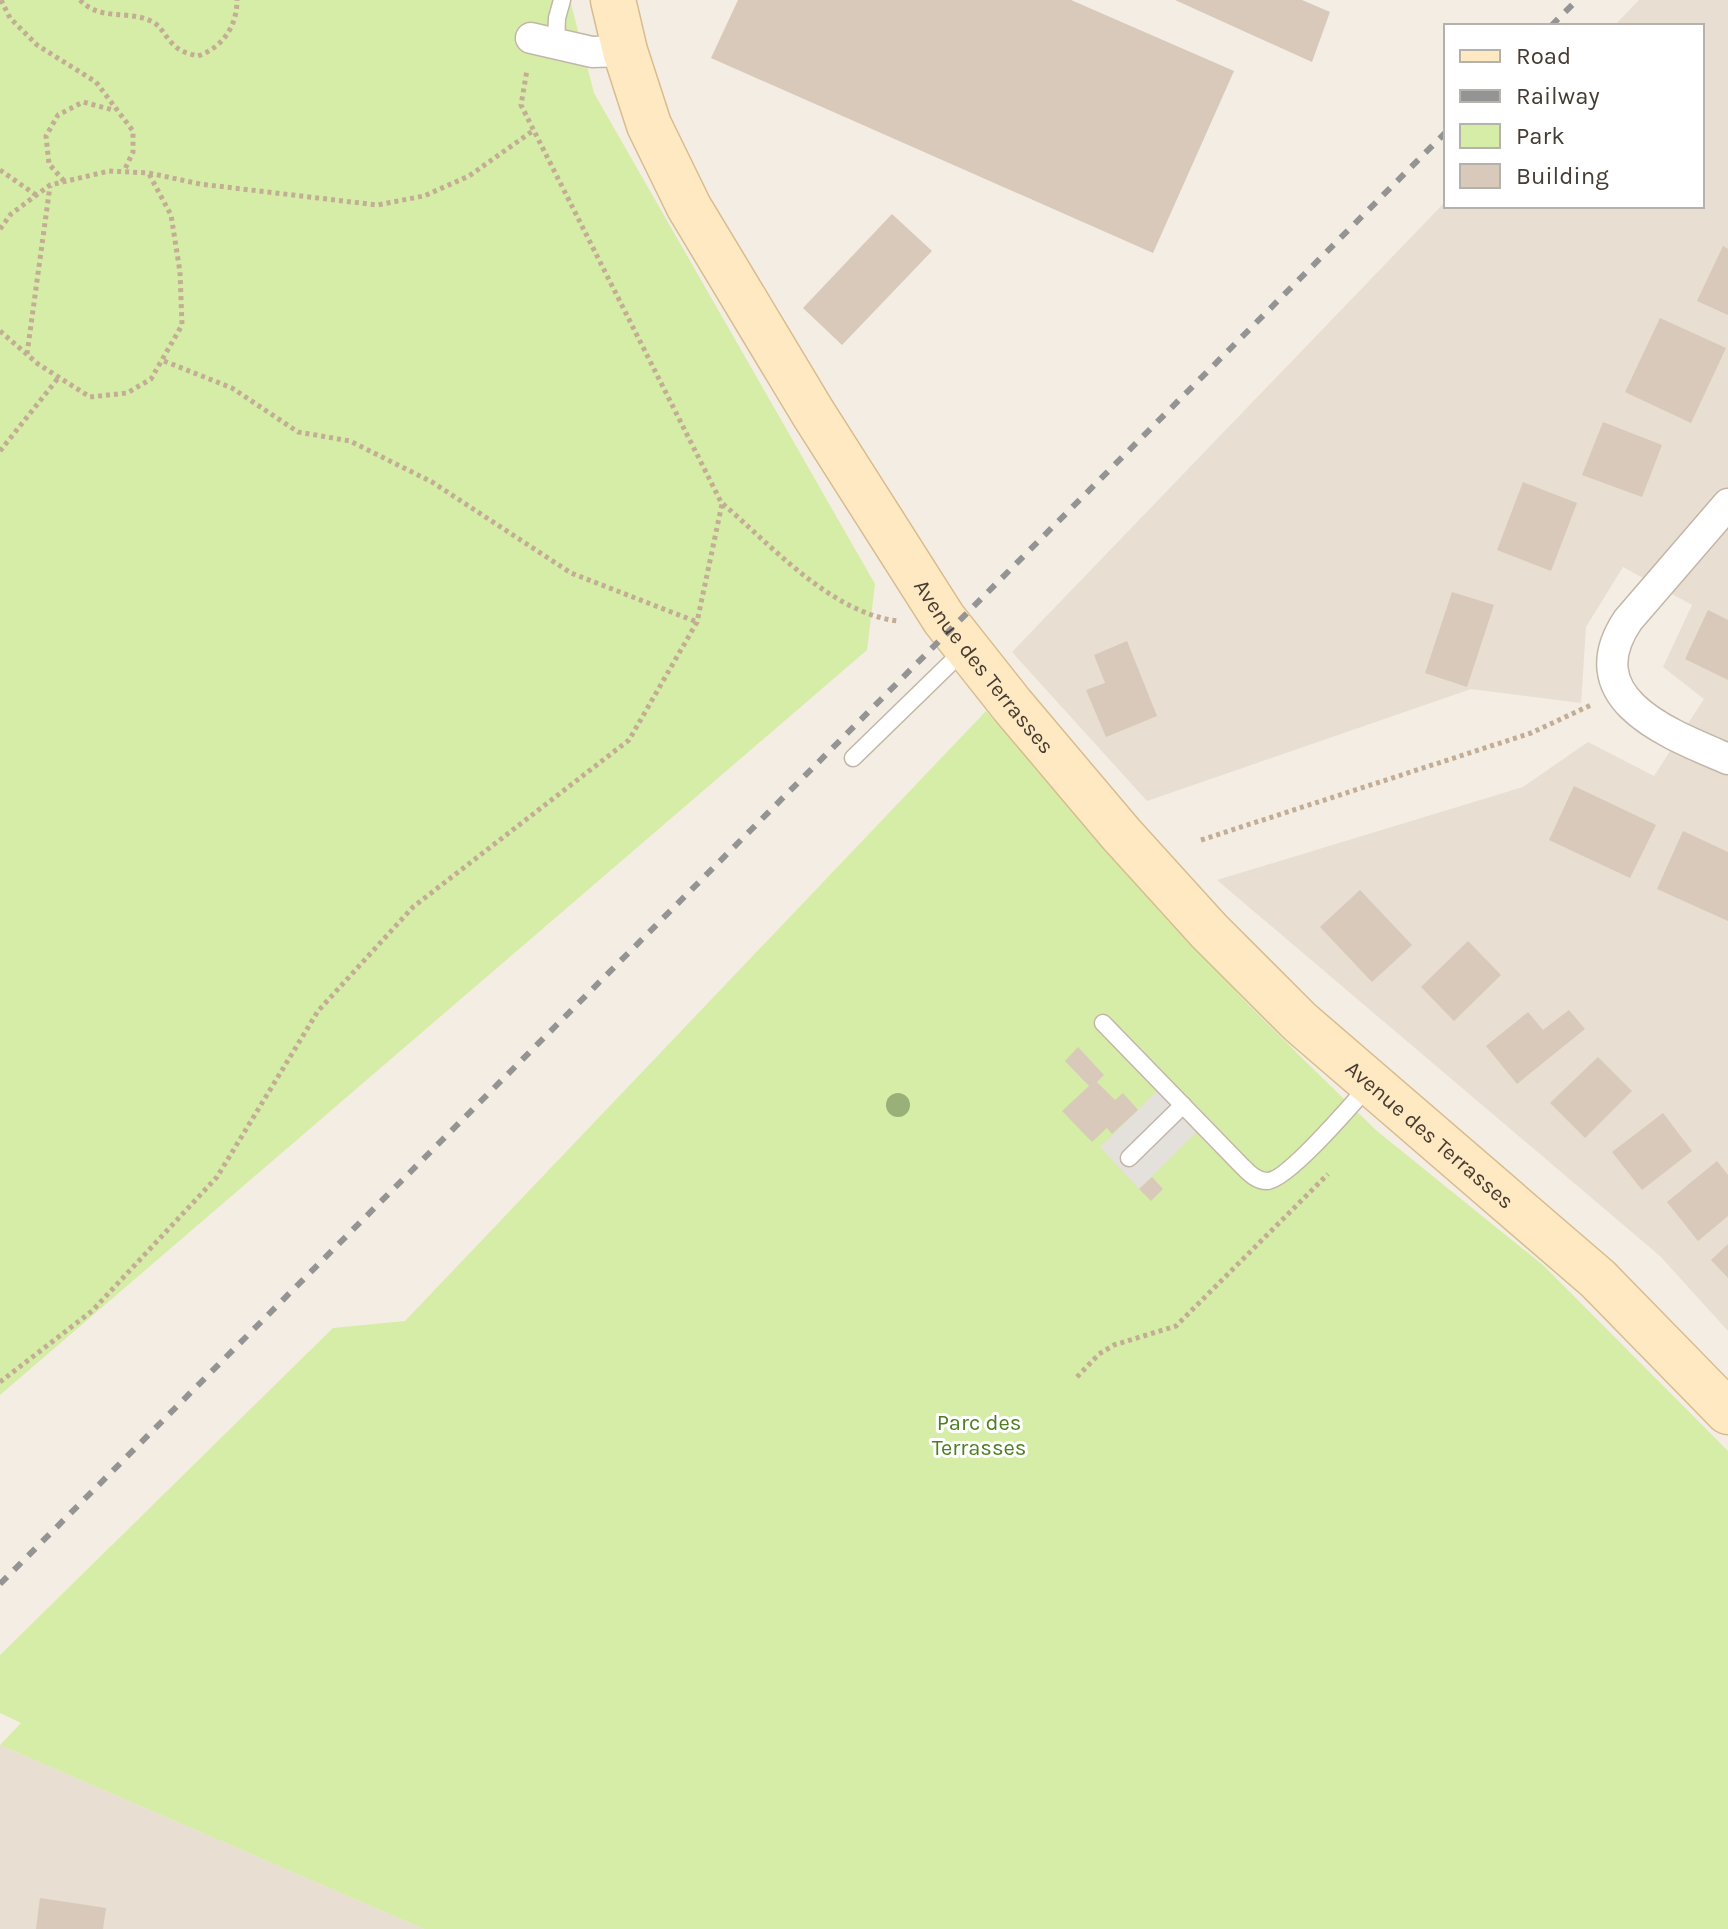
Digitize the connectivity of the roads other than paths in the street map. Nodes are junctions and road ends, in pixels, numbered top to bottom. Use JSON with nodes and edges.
{"nodes":[{"id":1,"x":562,"y":0,"type":"edge"},
{"id":2,"x":613,"y":0,"type":"edge"},
{"id":3,"x":544,"y":41,"type":"joint"},
{"id":4,"x":625,"y":51,"type":"junction"},
{"id":5,"x":1728,"y":504,"type":"edge"},
{"id":6,"x":966,"y":648,"type":"junction"},
{"id":7,"x":853,"y":758,"type":"dead end"},
{"id":8,"x":1728,"y":759,"type":"edge"},
{"id":9,"x":1103,"y":1023,"type":"dead end"},
{"id":10,"x":1371,"y":1083,"type":"junction"},
{"id":11,"x":1183,"y":1105,"type":"junction"},
{"id":12,"x":1129,"y":1158,"type":"dead end"},
{"id":13,"x":1728,"y":1412,"type":"edge"}],
"edges":[{"from":1,"to":3,"type":"lane"},
{"from":2,"to":4,"type":"street","name":"Avenue des Terrasses"},
{"from":3,"to":4,"type":"street"},
{"from":4,"to":6,"type":"street","name":"Avenue des Terrasses"},
{"from":5,"to":8,"type":"street"},
{"from":6,"to":7,"type":"lane"},
{"from":6,"to":10,"type":"street","name":"Avenue des Terrasses"},
{"from":9,"to":11,"type":"lane"},
{"from":10,"to":11,"type":"lane"},
{"from":10,"to":13,"type":"street","name":"Avenue des Terrasses"},
{"from":11,"to":12,"type":"lane"}]}
